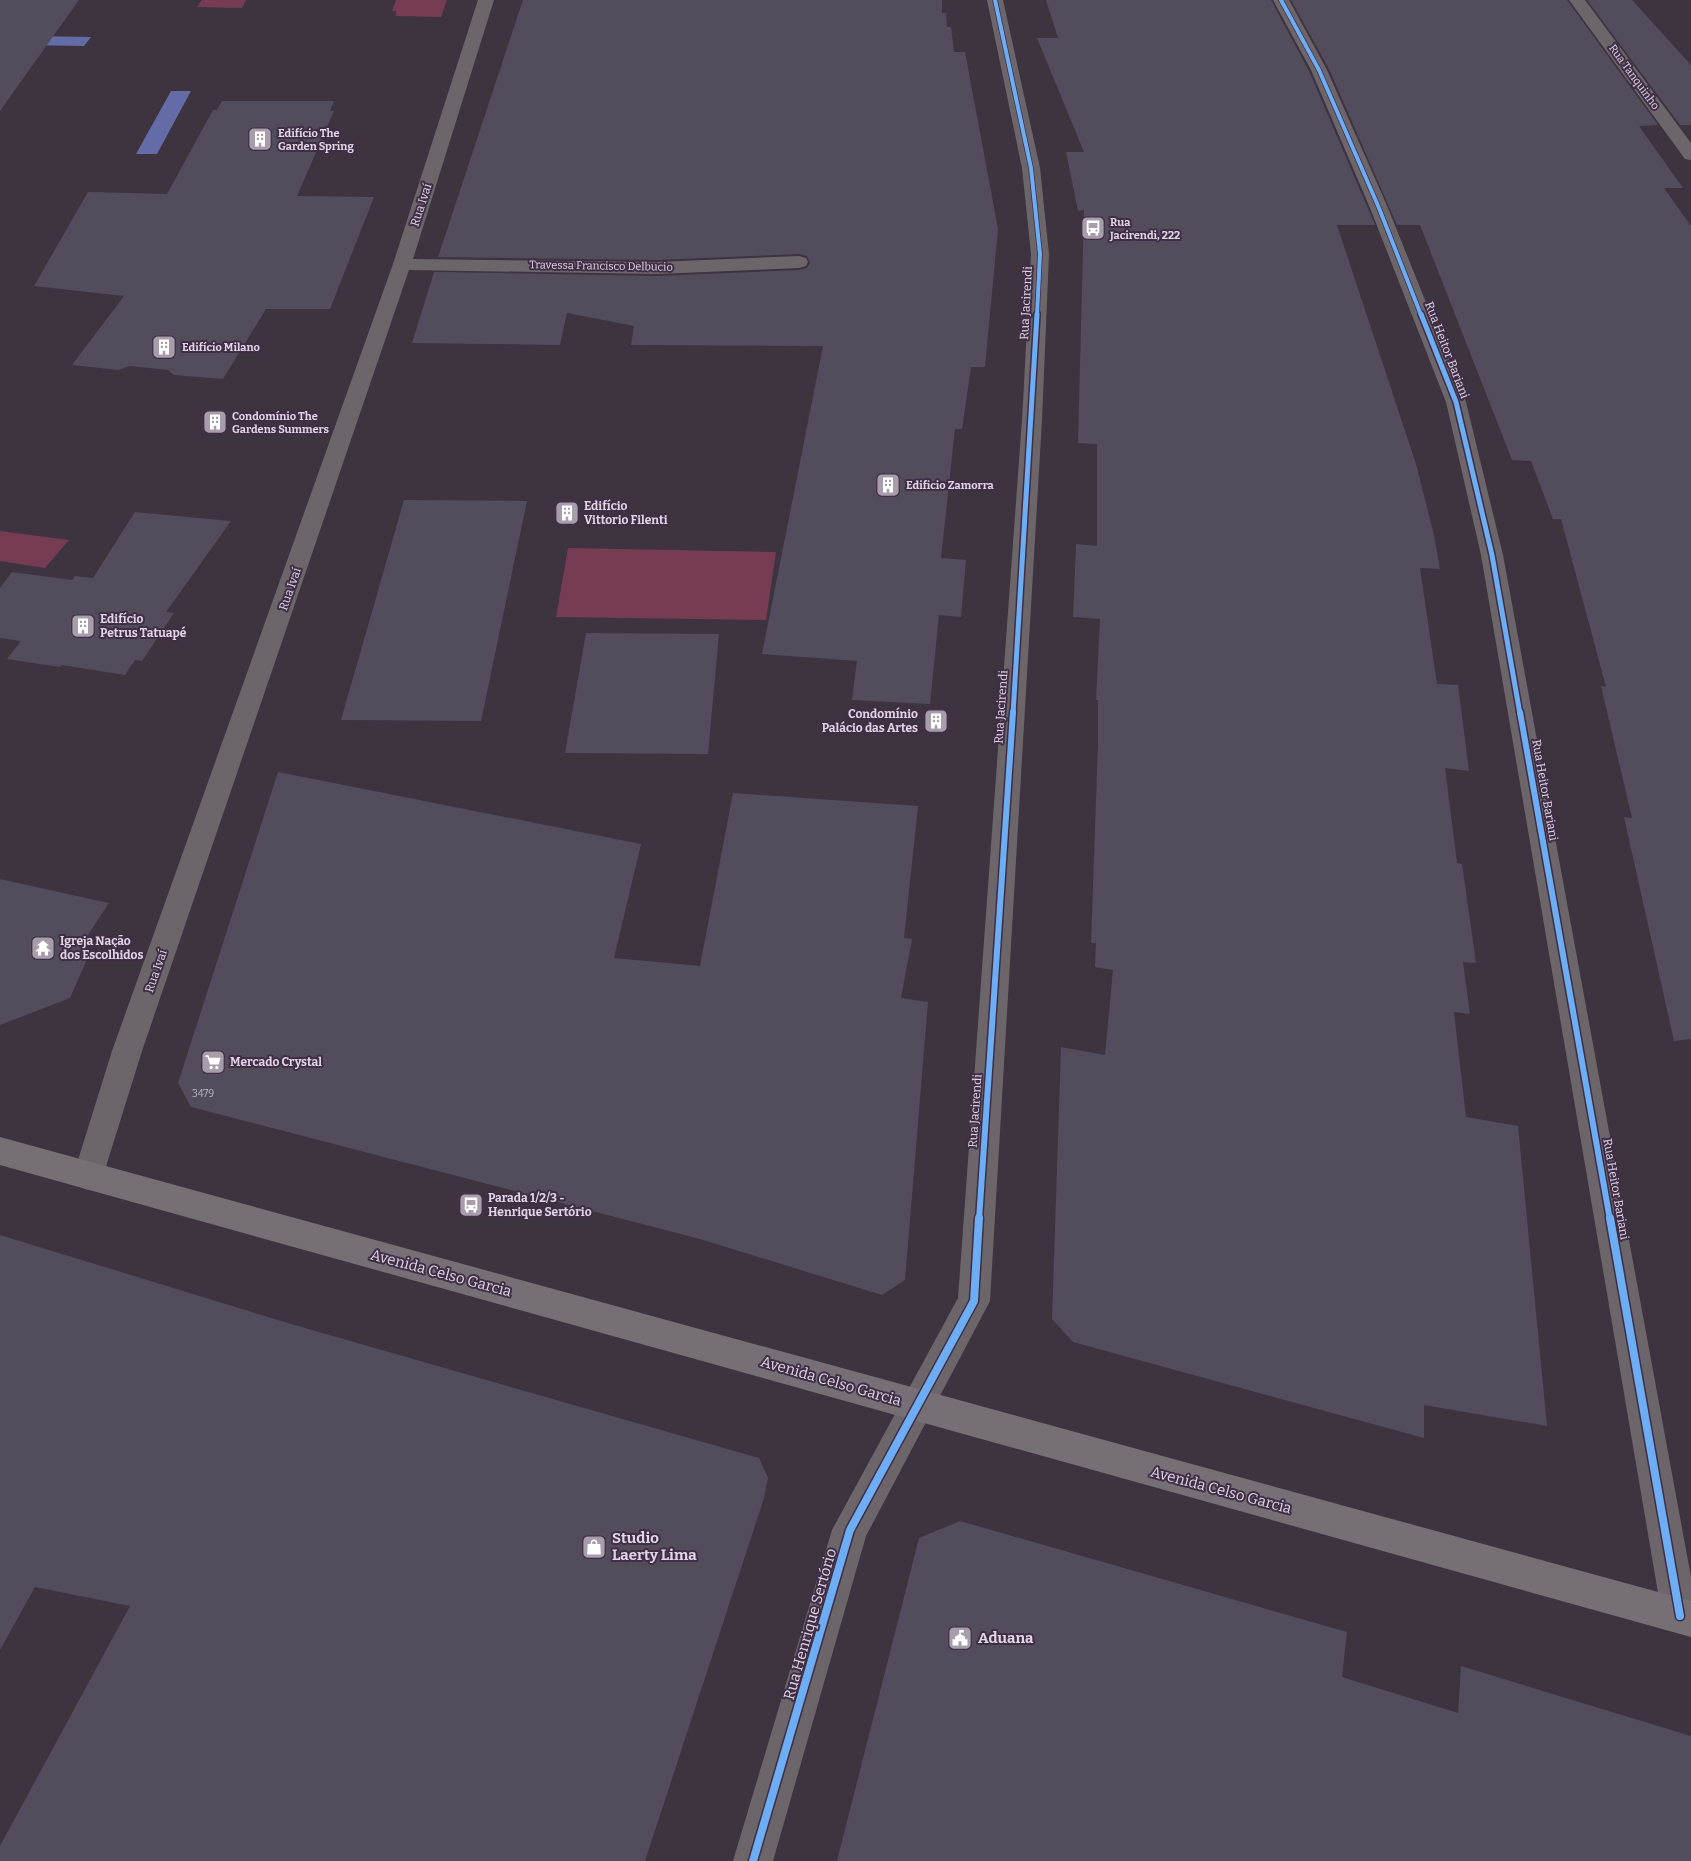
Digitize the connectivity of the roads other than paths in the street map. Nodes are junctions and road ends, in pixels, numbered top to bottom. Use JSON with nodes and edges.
{"nodes":[{"id":1,"x":486,"y":0,"type":"edge"},
{"id":2,"x":995,"y":0,"type":"edge"},
{"id":3,"x":1282,"y":0,"type":"edge"},
{"id":4,"x":1577,"y":0,"type":"edge"},
{"id":5,"x":1691,"y":155,"type":"edge"},
{"id":6,"x":799,"y":262,"type":"dead end"},
{"id":7,"x":402,"y":264,"type":"junction"},
{"id":8,"x":0,"y":1151,"type":"edge"},
{"id":9,"x":88,"y":1176,"type":"junction"},
{"id":10,"x":917,"y":1405,"type":"junction"},
{"id":11,"x":1685,"y":1618,"type":"edge"},
{"id":12,"x":753,"y":1861,"type":"edge"}],
"edges":[{"from":1,"to":7,"type":"street","name":"Rua Ivaí"},
{"from":2,"to":10,"type":"street","name":"Rua Jacirendi"},
{"from":3,"to":11,"type":"street","name":"Rua Heitor Bariani"},
{"from":4,"to":5,"type":"street","name":"Rua Tanquinho"},
{"from":6,"to":7,"type":"street","name":"Travessa Francisco Delbucio"},
{"from":7,"to":9,"type":"street","name":"Rua Ivaí"},
{"from":8,"to":9,"type":"main road","name":"Avenida Celso Garcia"},
{"from":9,"to":10,"type":"main road","name":"Avenida Celso Garcia"},
{"from":10,"to":11,"type":"main road","name":"Avenida Celso Garcia"},
{"from":10,"to":12,"type":"street","name":"Rua Henrique Sertório"}]}
